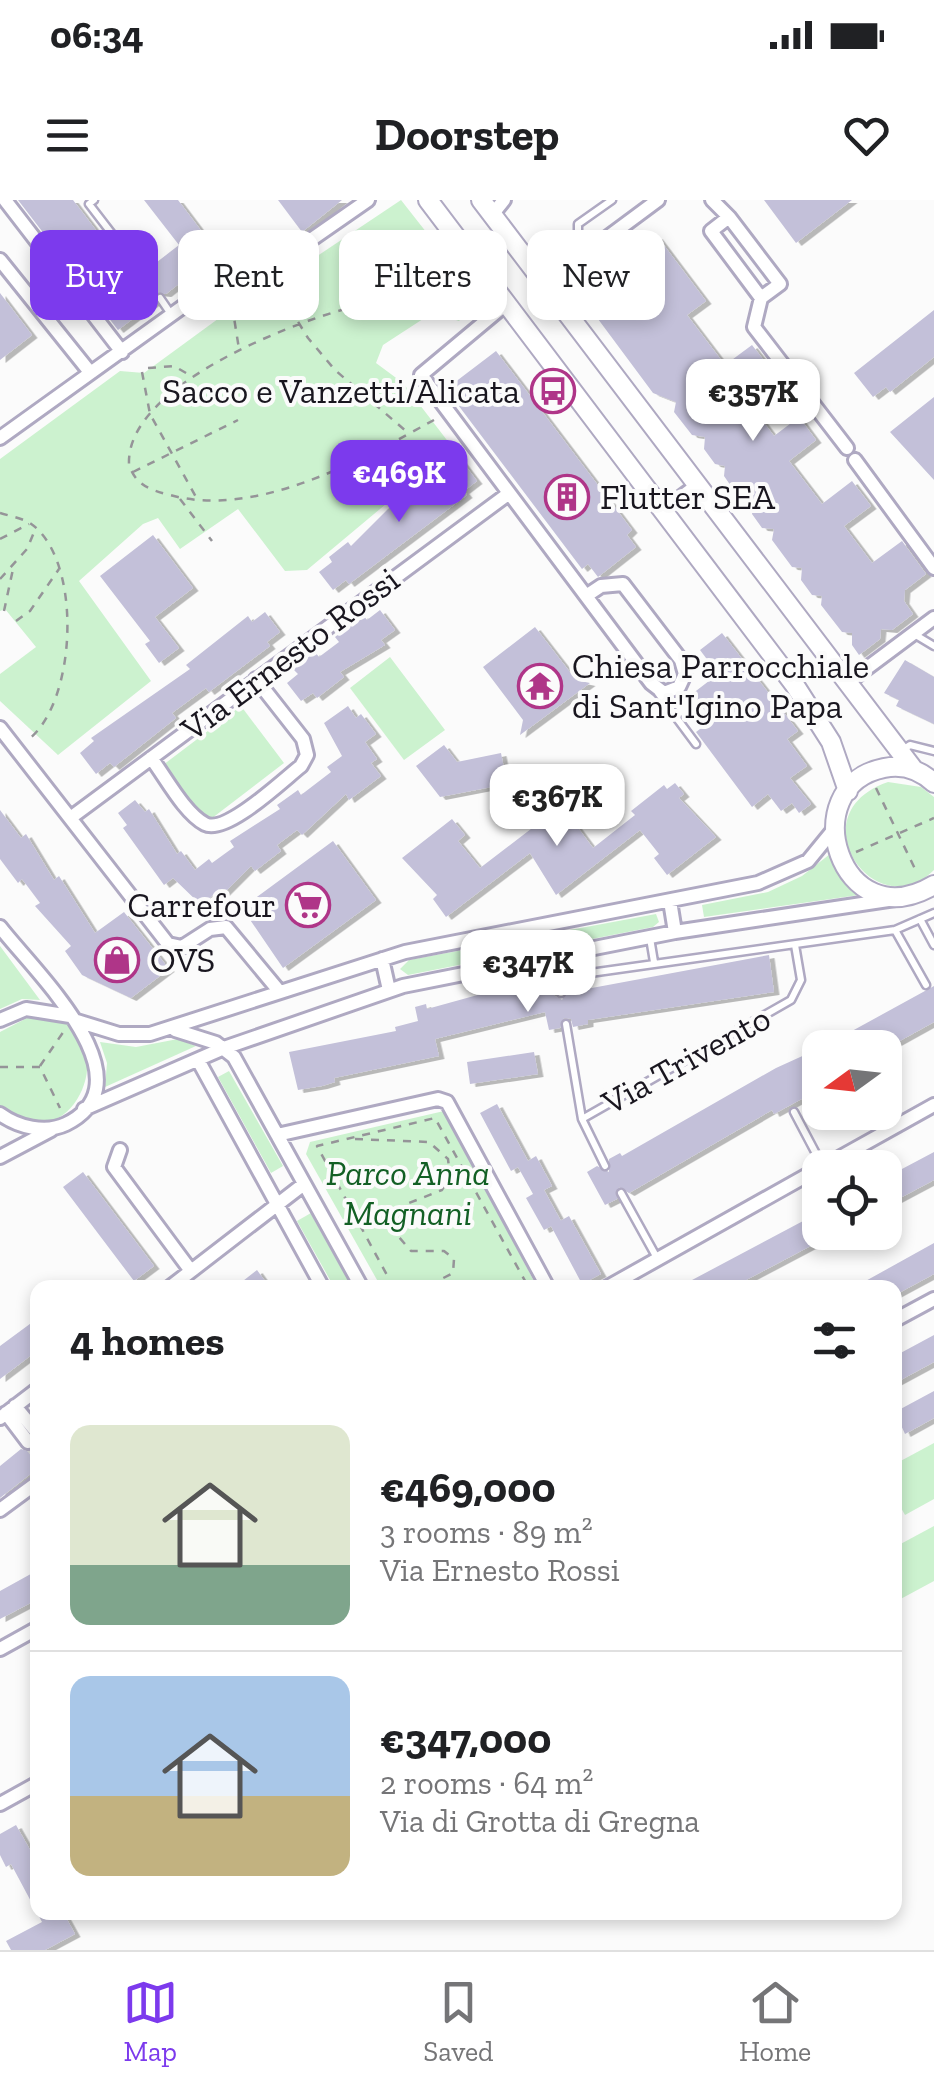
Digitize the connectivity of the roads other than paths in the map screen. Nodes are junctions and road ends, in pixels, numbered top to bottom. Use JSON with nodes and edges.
{"nodes":[{"id":1,"x":5,"y":200,"type":"edge"},
{"id":2,"x":94,"y":200,"type":"edge"},
{"id":3,"x":368,"y":200,"type":"edge"},
{"id":4,"x":428,"y":200,"type":"edge"},
{"id":5,"x":612,"y":200,"type":"edge"},
{"id":6,"x":658,"y":200,"type":"edge"},
{"id":7,"x":712,"y":200,"type":"edge"},
{"id":8,"x":492,"y":205,"type":"edge"},
{"id":9,"x":729,"y":217,"type":"junction"},
{"id":10,"x":109,"y":230,"type":"edge"},
{"id":11,"x":451,"y":230,"type":"edge"},
{"id":12,"x":578,"y":230,"type":"edge"},
{"id":13,"x":617,"y":230,"type":"edge"},
{"id":14,"x":0,"y":260,"type":"edge"},
{"id":15,"x":527,"y":262,"type":"edge"},
{"id":16,"x":160,"y":298,"type":"dead end"},
{"id":17,"x":761,"y":298,"type":"junction"},
{"id":18,"x":507,"y":305,"type":"edge"},
{"id":19,"x":172,"y":315,"type":"junction"},
{"id":20,"x":479,"y":320,"type":"edge"},
{"id":21,"x":568,"y":320,"type":"edge"},
{"id":22,"x":122,"y":352,"type":"junction"},
{"id":23,"x":88,"y":370,"type":"junction"},
{"id":24,"x":0,"y":438,"type":"edge"},
{"id":25,"x":696,"y":486,"type":"junction"},
{"id":26,"x":508,"y":494,"type":"junction"},
{"id":27,"x":664,"y":510,"type":"junction"},
{"id":28,"x":934,"y":568,"type":"edge"},
{"id":29,"x":586,"y":596,"type":"junction"},
{"id":30,"x":934,"y":618,"type":"edge"},
{"id":31,"x":913,"y":634,"type":"junction"},
{"id":32,"x":934,"y":646,"type":"edge"},
{"id":33,"x":256,"y":679,"type":"junction"},
{"id":34,"x":651,"y":683,"type":"junction"},
{"id":35,"x":847,"y":683,"type":"junction"},
{"id":36,"x":0,"y":728,"type":"edge"},
{"id":37,"x":696,"y":744,"type":"dead end"},
{"id":38,"x":934,"y":751,"type":"edge"},
{"id":39,"x":900,"y":752,"type":"junction"},
{"id":40,"x":151,"y":758,"type":"junction"},
{"id":41,"x":914,"y":770,"type":"junction"},
{"id":42,"x":934,"y":783,"type":"edge"},
{"id":43,"x":848,"y":791,"type":"junction"},
{"id":44,"x":73,"y":816,"type":"junction"},
{"id":45,"x":835,"y":828,"type":"junction"},
{"id":46,"x":924,"y":890,"type":"edge"},
{"id":47,"x":670,"y":901,"type":"junction"},
{"id":48,"x":934,"y":913,"type":"edge"},
{"id":49,"x":920,"y":919,"type":"junction"},
{"id":50,"x":0,"y":927,"type":"edge"},
{"id":51,"x":895,"y":930,"type":"junction"},
{"id":52,"x":675,"y":932,"type":"junction"},
{"id":53,"x":650,"y":936,"type":"junction"},
{"id":54,"x":796,"y":944,"type":"junction"},
{"id":55,"x":934,"y":945,"type":"edge"},
{"id":56,"x":382,"y":959,"type":"junction"},
{"id":57,"x":654,"y":962,"type":"junction"},
{"id":58,"x":926,"y":985,"type":"dead end"},
{"id":59,"x":389,"y":990,"type":"junction"},
{"id":60,"x":279,"y":991,"type":"junction"},
{"id":61,"x":561,"y":993,"type":"dead end"},
{"id":62,"x":0,"y":1020,"type":"edge"},
{"id":63,"x":72,"y":1021,"type":"junction"},
{"id":64,"x":566,"y":1024,"type":"dead end"},
{"id":65,"x":173,"y":1029,"type":"junction"},
{"id":66,"x":224,"y":1048,"type":"junction"},
{"id":67,"x":198,"y":1060,"type":"junction"},
{"id":68,"x":934,"y":1105,"type":"edge"},
{"id":69,"x":84,"y":1109,"type":"junction"},
{"id":70,"x":794,"y":1112,"type":"dead end"},
{"id":71,"x":0,"y":1114,"type":"edge"},
{"id":72,"x":582,"y":1119,"type":"junction"},
{"id":73,"x":56,"y":1128,"type":"junction"},
{"id":74,"x":277,"y":1135,"type":"junction"},
{"id":75,"x":120,"y":1150,"type":"dead end"},
{"id":76,"x":813,"y":1150,"type":"edge"},
{"id":77,"x":852,"y":1150,"type":"edge"},
{"id":78,"x":0,"y":1157,"type":"edge"},
{"id":79,"x":605,"y":1166,"type":"dead end"},
{"id":80,"x":802,"y":1178,"type":"edge"},
{"id":81,"x":304,"y":1184,"type":"junction"},
{"id":82,"x":621,"y":1193,"type":"dead end"},
{"id":83,"x":276,"y":1204,"type":"junction"},
{"id":84,"x":657,"y":1258,"type":"junction"},
{"id":85,"x":190,"y":1270,"type":"junction"},
{"id":86,"x":178,"y":1280,"type":"edge"},
{"id":87,"x":319,"y":1280,"type":"edge"},
{"id":88,"x":358,"y":1280,"type":"edge"},
{"id":89,"x":544,"y":1280,"type":"edge"},
{"id":90,"x":628,"y":1280,"type":"edge"},
{"id":91,"x":934,"y":1299,"type":"edge"},
{"id":92,"x":902,"y":1316,"type":"edge"},
{"id":93,"x":30,"y":1395,"type":"edge"},
{"id":94,"x":7,"y":1412,"type":"edge"},
{"id":95,"x":30,"y":1435,"type":"edge"},
{"id":96,"x":30,"y":1488,"type":"edge"},
{"id":97,"x":0,"y":1510,"type":"edge"},
{"id":98,"x":30,"y":1632,"type":"edge"},
{"id":99,"x":0,"y":1649,"type":"edge"},
{"id":100,"x":30,"y":1787,"type":"edge"},
{"id":101,"x":0,"y":1804,"type":"edge"}],
"edges":[{"from":1,"to":22,"type":"street"},
{"from":2,"to":10,"type":"lane"},
{"from":3,"to":19,"type":"street"},
{"from":4,"to":11,"type":"street"},
{"from":5,"to":12,"type":"lane"},
{"from":6,"to":13,"type":"street"},
{"from":7,"to":9,"type":"street"},
{"from":8,"to":15,"type":"street"},
{"from":9,"to":17,"type":"street"},
{"from":9,"to":17,"type":"street"},
{"from":14,"to":23,"type":"street"},
{"from":16,"to":19,"type":"lane"},
{"from":17,"to":28,"type":"street"},
{"from":18,"to":27,"type":"street"},
{"from":19,"to":22,"type":"street"},
{"from":20,"to":26,"type":"street"},
{"from":21,"to":25,"type":"street"},
{"from":22,"to":23,"type":"street"},
{"from":23,"to":24,"type":"street"},
{"from":25,"to":27,"type":"street"},
{"from":25,"to":35,"type":"street"},
{"from":26,"to":29,"type":"street"},
{"from":26,"to":33,"type":"street","name":"Via Ernesto Rossi"},
{"from":27,"to":43,"type":"street"},
{"from":29,"to":34,"type":"street"},
{"from":29,"to":34,"type":"street"},
{"from":30,"to":31,"type":"street"},
{"from":31,"to":32,"type":"lane"},
{"from":31,"to":35,"type":"street"},
{"from":33,"to":40,"type":"street","name":"Via Ernesto Rossi"},
{"from":33,"to":40,"type":"street"},
{"from":34,"to":37,"type":"lane"},
{"from":35,"to":39,"type":"street"},
{"from":36,"to":44,"type":"street"},
{"from":38,"to":39,"type":"lane"},
{"from":39,"to":41,"type":"street"},
{"from":40,"to":44,"type":"street","name":"Via Ernesto Rossi"},
{"from":41,"to":42,"type":"street"},
{"from":41,"to":43,"type":"street"},
{"from":43,"to":45,"type":"street"},
{"from":44,"to":60,"type":"street"},
{"from":45,"to":46,"type":"street"},
{"from":45,"to":47,"type":"street"},
{"from":46,"to":52,"type":"street"},
{"from":47,"to":52,"type":"street"},
{"from":47,"to":56,"type":"street"},
{"from":48,"to":49,"type":"lane"},
{"from":49,"to":51,"type":"lane"},
{"from":49,"to":55,"type":"lane"},
{"from":50,"to":63,"type":"street"},
{"from":51,"to":54,"type":"lane"},
{"from":51,"to":58,"type":"lane"},
{"from":52,"to":53,"type":"street"},
{"from":53,"to":57,"type":"lane"},
{"from":53,"to":59,"type":"street"},
{"from":54,"to":57,"type":"lane"},
{"from":54,"to":72,"type":"lane","name":"Via Trivento"},
{"from":56,"to":59,"type":"street"},
{"from":56,"to":60,"type":"street"},
{"from":57,"to":61,"type":"lane"},
{"from":59,"to":66,"type":"street"},
{"from":60,"to":65,"type":"street"},
{"from":62,"to":63,"type":"street"},
{"from":63,"to":65,"type":"street"},
{"from":63,"to":69,"type":"street"},
{"from":64,"to":72,"type":"lane","name":"Via Trivento"},
{"from":65,"to":66,"type":"street"},
{"from":66,"to":67,"type":"street"},
{"from":66,"to":74,"type":"street"},
{"from":67,"to":69,"type":"street"},
{"from":67,"to":83,"type":"street"},
{"from":68,"to":77,"type":"street"},
{"from":69,"to":73,"type":"street"},
{"from":70,"to":76,"type":"lane"},
{"from":71,"to":73,"type":"street"},
{"from":72,"to":79,"type":"lane","name":"Via Trivento"},
{"from":73,"to":78,"type":"street"},
{"from":74,"to":81,"type":"street"},
{"from":74,"to":89,"type":"street"},
{"from":75,"to":85,"type":"street"},
{"from":80,"to":84,"type":"street"},
{"from":81,"to":83,"type":"street"},
{"from":81,"to":88,"type":"street"},
{"from":82,"to":84,"type":"lane"},
{"from":83,"to":85,"type":"street"},
{"from":83,"to":87,"type":"street"},
{"from":84,"to":90,"type":"street"},
{"from":85,"to":86,"type":"street"},
{"from":91,"to":92,"type":"street"},
{"from":93,"to":94,"type":"street"},
{"from":94,"to":95,"type":"street"},
{"from":96,"to":97,"type":"street"},
{"from":98,"to":99,"type":"street"},
{"from":100,"to":101,"type":"street"}]}
